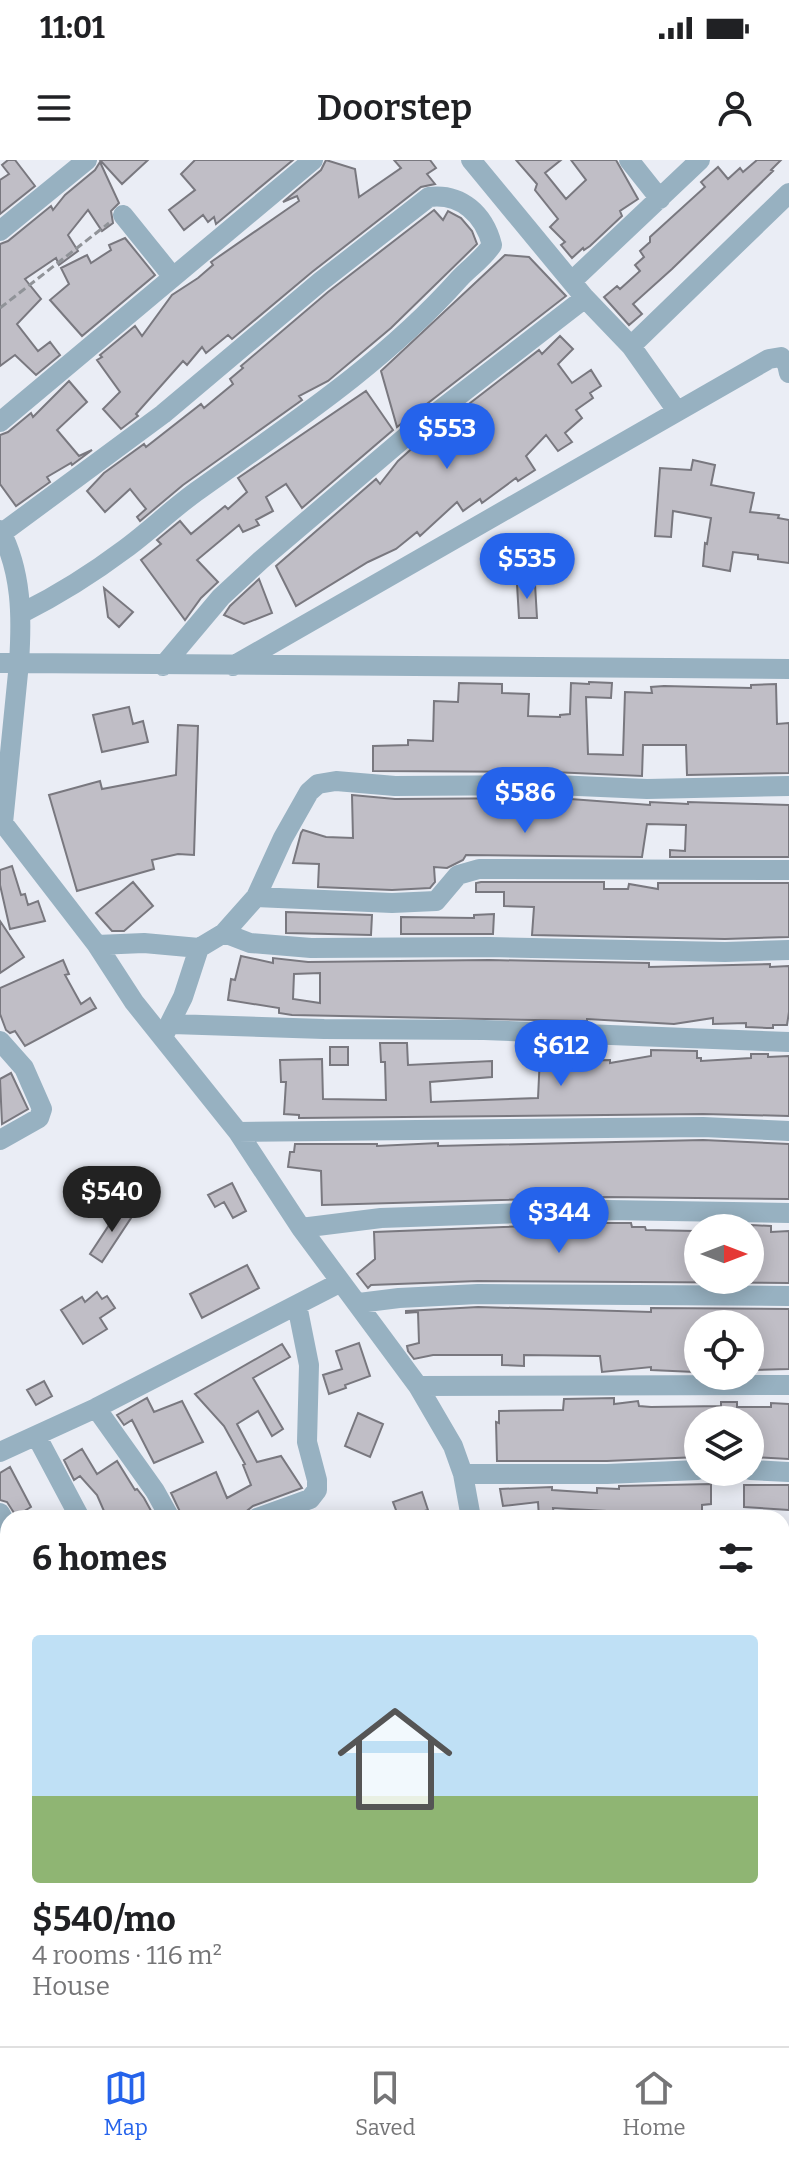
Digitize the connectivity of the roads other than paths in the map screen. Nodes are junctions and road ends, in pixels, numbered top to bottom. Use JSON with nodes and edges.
{"nodes":[{"id":1,"x":87,"y":160,"type":"edge"},
{"id":2,"x":313,"y":160,"type":"edge"},
{"id":3,"x":471,"y":160,"type":"edge"},
{"id":4,"x":629,"y":160,"type":"edge"},
{"id":5,"x":700,"y":160,"type":"edge"},
{"id":6,"x":789,"y":193,"type":"edge"},
{"id":7,"x":660,"y":199,"type":"junction"},
{"id":8,"x":123,"y":215,"type":"road end"},
{"id":9,"x":0,"y":231,"type":"edge"},
{"id":10,"x":173,"y":277,"type":"junction"},
{"id":11,"x":572,"y":281,"type":"junction"},
{"id":12,"x":585,"y":298,"type":"junction"},
{"id":13,"x":631,"y":346,"type":"junction"},
{"id":14,"x":789,"y":373,"type":"edge"},
{"id":15,"x":677,"y":411,"type":"junction"},
{"id":16,"x":0,"y":422,"type":"edge"},
{"id":17,"x":1,"y":532,"type":"edge"},
{"id":18,"x":22,"y":613,"type":"junction"},
{"id":19,"x":9,"y":663,"type":"edge"},
{"id":20,"x":163,"y":666,"type":"junction"},
{"id":21,"x":233,"y":666,"type":"junction"},
{"id":22,"x":789,"y":669,"type":"edge"},
{"id":23,"x":789,"y":786,"type":"edge"},
{"id":24,"x":1,"y":823,"type":"edge"},
{"id":25,"x":789,"y":870,"type":"edge"},
{"id":26,"x":256,"y":897,"type":"junction"},
{"id":27,"x":224,"y":933,"type":"junction"},
{"id":28,"x":97,"y":945,"type":"junction"},
{"id":29,"x":199,"y":948,"type":"junction"},
{"id":30,"x":789,"y":950,"type":"edge"},
{"id":31,"x":167,"y":1031,"type":"junction"},
{"id":32,"x":0,"y":1041,"type":"edge"},
{"id":33,"x":789,"y":1042,"type":"edge"},
{"id":34,"x":789,"y":1131,"type":"edge"},
{"id":35,"x":238,"y":1132,"type":"junction"},
{"id":36,"x":0,"y":1140,"type":"edge"},
{"id":37,"x":789,"y":1213,"type":"edge"},
{"id":38,"x":301,"y":1228,"type":"junction"},
{"id":39,"x":341,"y":1282,"type":"junction"},
{"id":40,"x":789,"y":1296,"type":"edge"},
{"id":41,"x":359,"y":1303,"type":"junction"},
{"id":42,"x":297,"y":1305,"type":"junction"},
{"id":43,"x":789,"y":1385,"type":"edge"},
{"id":44,"x":418,"y":1386,"type":"junction"},
{"id":45,"x":96,"y":1408,"type":"junction"},
{"id":46,"x":37,"y":1437,"type":"junction"},
{"id":47,"x":0,"y":1452,"type":"edge"},
{"id":48,"x":684,"y":1471,"type":"edge"},
{"id":49,"x":764,"y":1471,"type":"edge"},
{"id":50,"x":789,"y":1472,"type":"edge"},
{"id":51,"x":463,"y":1474,"type":"junction"},
{"id":52,"x":76,"y":1510,"type":"edge"},
{"id":53,"x":166,"y":1510,"type":"edge"},
{"id":54,"x":279,"y":1510,"type":"edge"},
{"id":55,"x":470,"y":1510,"type":"edge"}],
"edges":[{"from":1,"to":9,"type":"street"},
{"from":2,"to":10,"type":"street"},
{"from":3,"to":11,"type":"street"},
{"from":4,"to":7,"type":"street"},
{"from":5,"to":7,"type":"street"},
{"from":6,"to":13,"type":"street"},
{"from":7,"to":11,"type":"street"},
{"from":8,"to":10,"type":"street"},
{"from":10,"to":16,"type":"street"},
{"from":11,"to":12,"type":"street"},
{"from":12,"to":13,"type":"street"},
{"from":12,"to":20,"type":"street"},
{"from":13,"to":15,"type":"street"},
{"from":14,"to":15,"type":"street"},
{"from":15,"to":21,"type":"street"},
{"from":17,"to":18,"type":"street"},
{"from":17,"to":18,"type":"street"},
{"from":18,"to":19,"type":"street"},
{"from":19,"to":20,"type":"street"},
{"from":19,"to":24,"type":"street"},
{"from":20,"to":21,"type":"street"},
{"from":21,"to":22,"type":"street"},
{"from":23,"to":26,"type":"street"},
{"from":24,"to":28,"type":"street"},
{"from":25,"to":26,"type":"street"},
{"from":26,"to":27,"type":"street"},
{"from":27,"to":29,"type":"street"},
{"from":27,"to":30,"type":"street"},
{"from":28,"to":29,"type":"street"},
{"from":28,"to":31,"type":"street"},
{"from":29,"to":31,"type":"street"},
{"from":31,"to":33,"type":"street"},
{"from":31,"to":35,"type":"street"},
{"from":32,"to":36,"type":"street"},
{"from":34,"to":35,"type":"street"},
{"from":35,"to":38,"type":"street"},
{"from":37,"to":38,"type":"street"},
{"from":38,"to":39,"type":"street"},
{"from":39,"to":41,"type":"street"},
{"from":39,"to":42,"type":"street"},
{"from":40,"to":41,"type":"street"},
{"from":41,"to":44,"type":"street"},
{"from":42,"to":45,"type":"street"},
{"from":42,"to":54,"type":"street"},
{"from":43,"to":44,"type":"street"},
{"from":44,"to":51,"type":"street"},
{"from":45,"to":46,"type":"street"},
{"from":45,"to":53,"type":"street"},
{"from":46,"to":47,"type":"street"},
{"from":46,"to":52,"type":"street"},
{"from":48,"to":51,"type":"street"},
{"from":49,"to":50,"type":"street"},
{"from":51,"to":55,"type":"street"}]}
